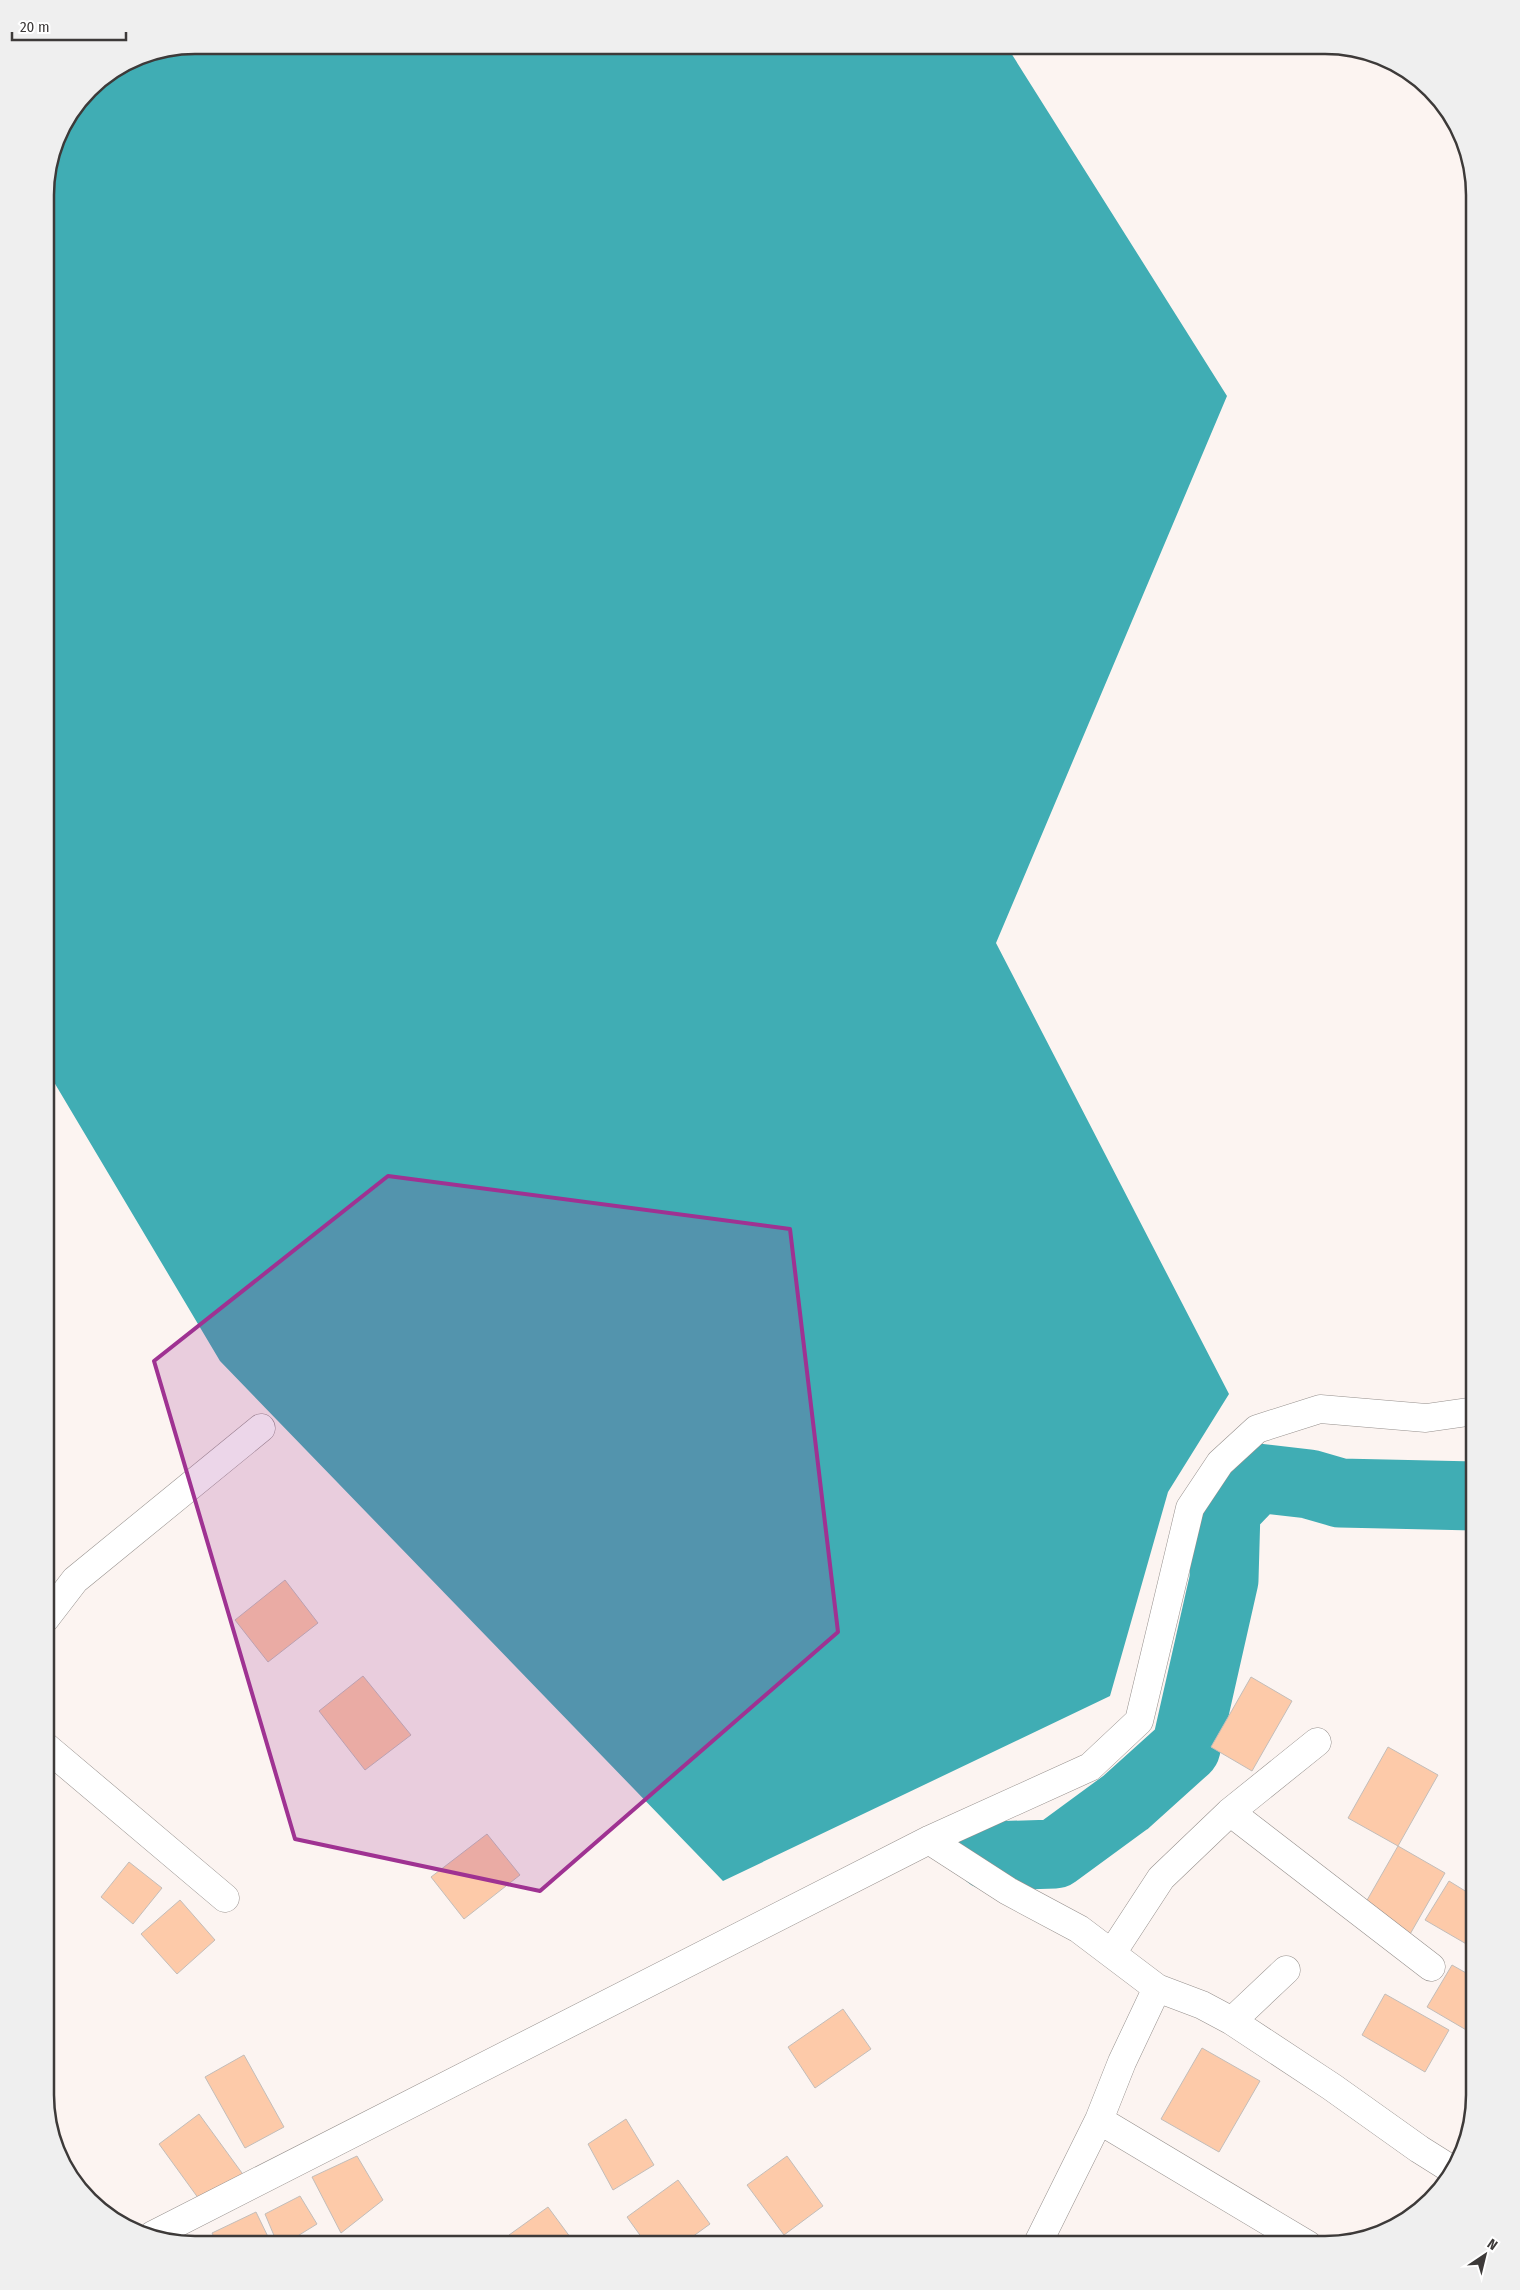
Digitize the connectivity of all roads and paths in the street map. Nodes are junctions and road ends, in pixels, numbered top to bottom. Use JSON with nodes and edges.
{"nodes":[{"id":1,"x":1466,"y":1412,"type":"edge"},
{"id":2,"x":261,"y":1428,"type":"dead end"},
{"id":3,"x":54,"y":1607,"type":"edge"},
{"id":4,"x":1316,"y":1742,"type":"dead end"},
{"id":5,"x":54,"y":1754,"type":"edge"},
{"id":6,"x":1230,"y":1812,"type":"junction"},
{"id":7,"x":930,"y":1840,"type":"junction"},
{"id":8,"x":225,"y":1898,"type":"dead end"},
{"id":9,"x":1112,"y":1953,"type":"junction"},
{"id":10,"x":1431,"y":1967,"type":"dead end"},
{"id":11,"x":1286,"y":1970,"type":"dead end"},
{"id":12,"x":1157,"y":1988,"type":"junction"},
{"id":13,"x":1232,"y":2021,"type":"junction"},
{"id":14,"x":1098,"y":2120,"type":"junction"},
{"id":15,"x":1447,"y":2166,"type":"edge"},
{"id":16,"x":159,"y":2232,"type":"edge"},
{"id":17,"x":1041,"y":2236,"type":"edge"},
{"id":18,"x":1293,"y":2236,"type":"edge"}],
"edges":[{"from":1,"to":7,"type":"street"},
{"from":2,"to":3,"type":"street"},
{"from":4,"to":6,"type":"street"},
{"from":5,"to":8,"type":"street"},
{"from":6,"to":9,"type":"street"},
{"from":6,"to":10,"type":"street"},
{"from":7,"to":9,"type":"street"},
{"from":7,"to":16,"type":"street"},
{"from":9,"to":12,"type":"street"},
{"from":11,"to":13,"type":"street"},
{"from":12,"to":13,"type":"street"},
{"from":12,"to":14,"type":"street"},
{"from":13,"to":15,"type":"street"},
{"from":14,"to":17,"type":"street"},
{"from":14,"to":18,"type":"street"}]}
